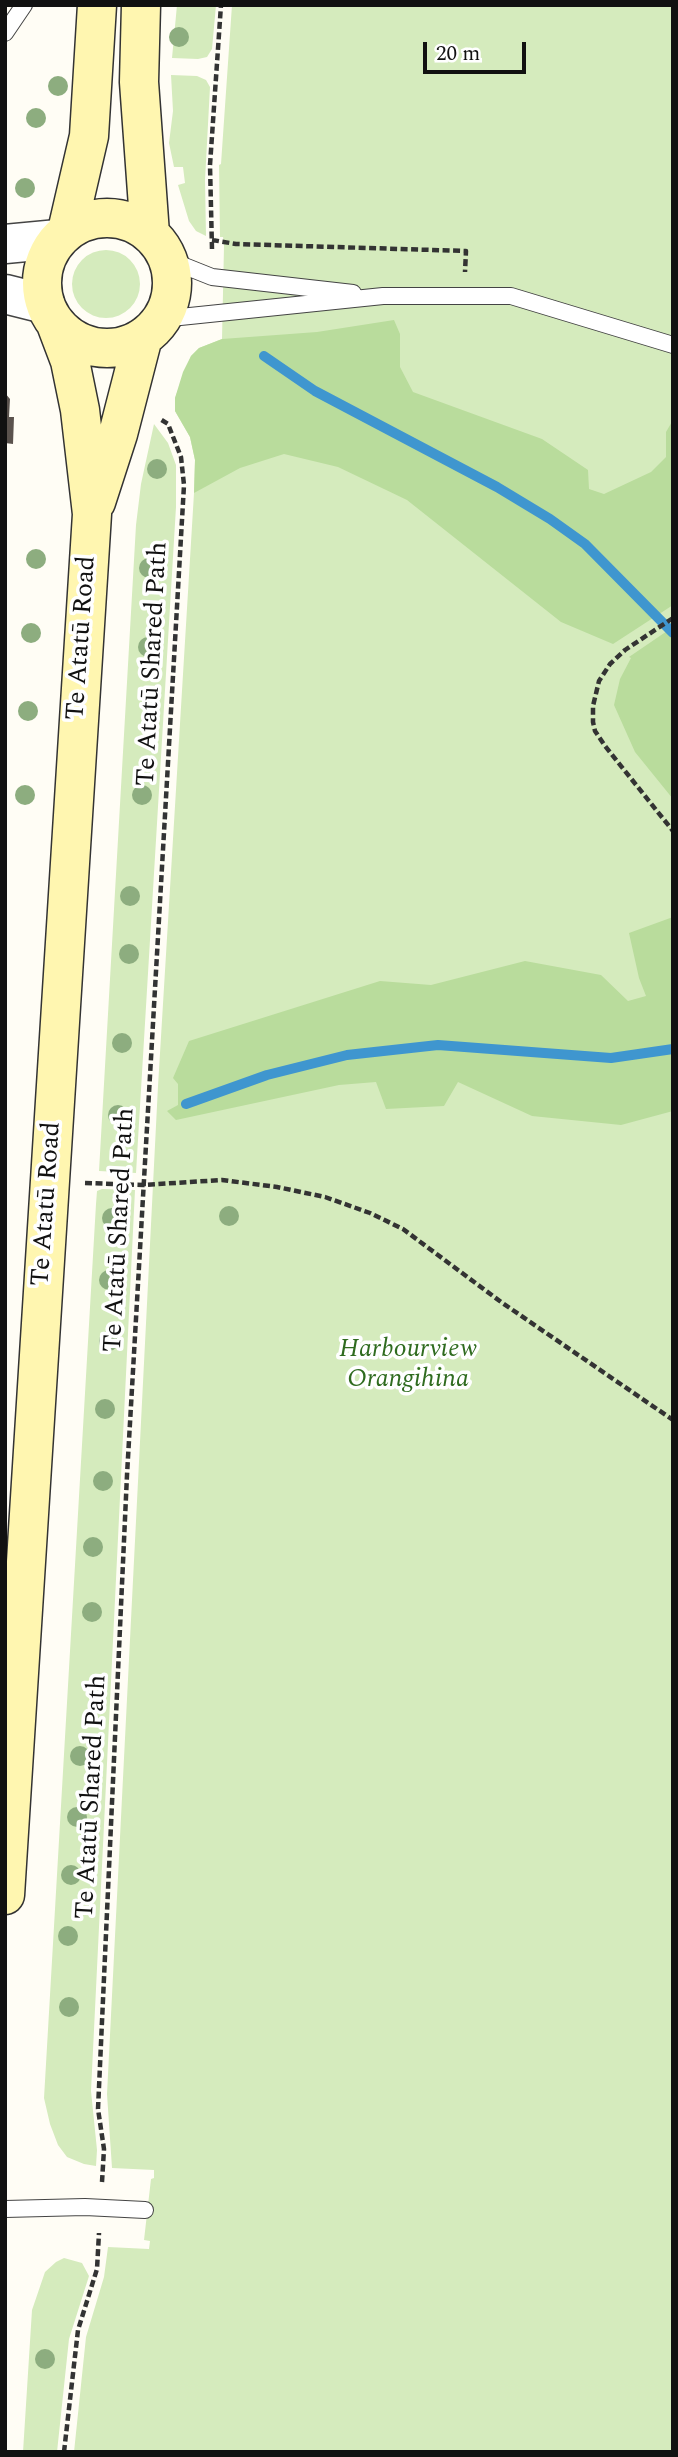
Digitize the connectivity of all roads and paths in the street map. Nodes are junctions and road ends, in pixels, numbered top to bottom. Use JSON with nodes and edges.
{"nodes":[{"id":1,"x":24,"y":5,"type":"edge"},
{"id":2,"x":97,"y":5,"type":"edge"},
{"id":3,"x":141,"y":5,"type":"edge"},
{"id":4,"x":221,"y":5,"type":"edge"},
{"id":5,"x":5,"y":33,"type":"edge"},
{"id":6,"x":63,"y":235,"type":"junction"},
{"id":7,"x":5,"y":244,"type":"edge"},
{"id":8,"x":159,"y":246,"type":"junction"},
{"id":9,"x":465,"y":269,"type":"dead end"},
{"id":10,"x":5,"y":294,"type":"edge"},
{"id":11,"x":383,"y":296,"type":"junction"},
{"id":12,"x":50,"y":314,"type":"junction"},
{"id":13,"x":152,"y":328,"type":"junction"},
{"id":14,"x":673,"y":345,"type":"edge"},
{"id":15,"x":153,"y":414,"type":"dead end"},
{"id":16,"x":92,"y":514,"type":"junction"},
{"id":17,"x":673,"y":618,"type":"edge"},
{"id":18,"x":673,"y":831,"type":"edge"},
{"id":19,"x":49,"y":1184,"type":"junction"},
{"id":20,"x":143,"y":1185,"type":"junction"},
{"id":21,"x":673,"y":1420,"type":"edge"},
{"id":22,"x":7,"y":1830,"type":"edge"},
{"id":23,"x":5,"y":1895,"type":"edge"},
{"id":24,"x":102,"y":2177,"type":"dead end"},
{"id":25,"x":5,"y":2209,"type":"edge"},
{"id":26,"x":145,"y":2210,"type":"dead end"},
{"id":27,"x":99,"y":2237,"type":"dead end"},
{"id":28,"x":64,"y":2452,"type":"edge"}],
"edges":[{"from":1,"to":5,"type":"lane"},
{"from":2,"to":6,"type":"main road"},
{"from":3,"to":8,"type":"main road"},
{"from":4,"to":9,"type":"path"},
{"from":6,"to":7,"type":"street"},
{"from":6,"to":8,"type":"main road"},
{"from":6,"to":12,"type":"main road"},
{"from":8,"to":11,"type":"lane"},
{"from":8,"to":13,"type":"main road"},
{"from":10,"to":12,"type":"street"},
{"from":11,"to":13,"type":"lane"},
{"from":11,"to":14,"type":"lane"},
{"from":12,"to":13,"type":"main road"},
{"from":12,"to":16,"type":"main road","name":"Te Atatū Road"},
{"from":13,"to":16,"type":"main road","name":"Te Atatū Road"},
{"from":15,"to":20,"type":"path","name":"Te Atatū Shared Path"},
{"from":16,"to":19,"type":"main road","name":"Te Atatū Road"},
{"from":17,"to":18,"type":"path"},
{"from":19,"to":20,"type":"path"},
{"from":19,"to":22,"type":"main road","name":"Te Atatū Road"},
{"from":20,"to":21,"type":"path"},
{"from":20,"to":24,"type":"path","name":"Te Atatū Shared Path"},
{"from":22,"to":23,"type":"main road","name":"Te Atatū Road"},
{"from":25,"to":26,"type":"lane"},
{"from":27,"to":28,"type":"path"}]}
